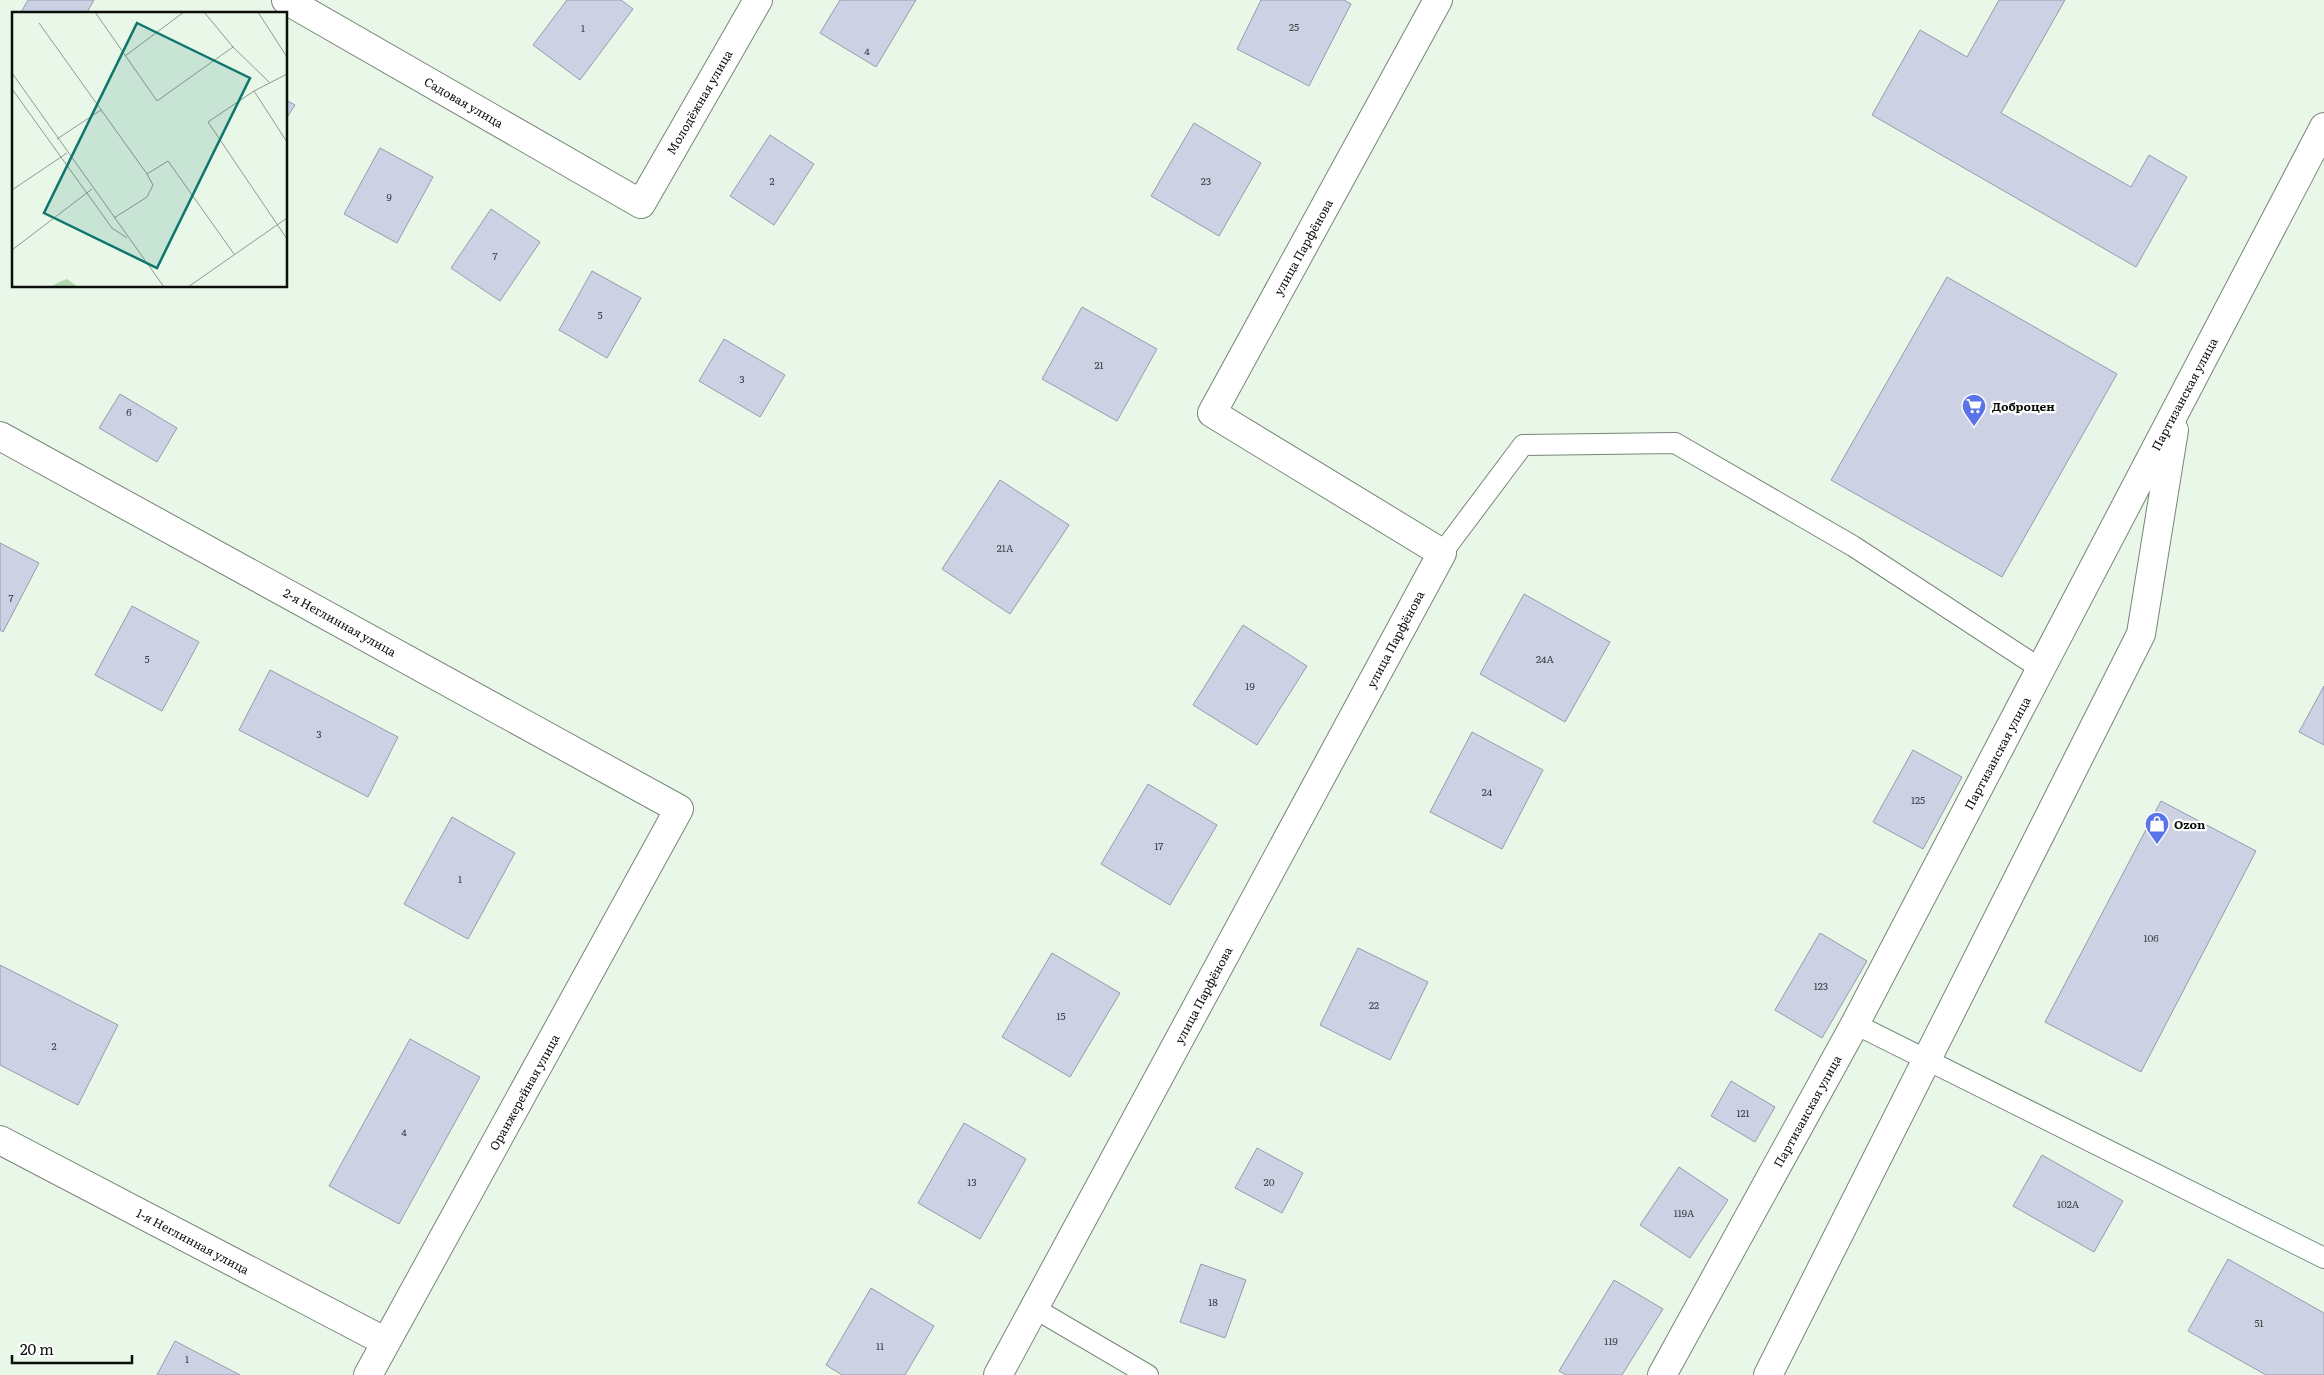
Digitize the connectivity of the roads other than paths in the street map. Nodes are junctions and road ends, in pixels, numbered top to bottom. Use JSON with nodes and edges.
{"nodes":[{"id":1,"x":286,"y":0,"type":"edge"},
{"id":2,"x":758,"y":0,"type":"edge"},
{"id":3,"x":1438,"y":0,"type":"edge"},
{"id":4,"x":2324,"y":126,"type":"edge"},
{"id":5,"x":641,"y":204,"type":"joint"},
{"id":6,"x":2178,"y":406,"type":"junction"},
{"id":7,"x":0,"y":436,"type":"edge"},
{"id":8,"x":1442,"y":553,"type":"junction"},
{"id":9,"x":2041,"y":669,"type":"junction"},
{"id":10,"x":680,"y":809,"type":"joint"},
{"id":11,"x":1855,"y":1024,"type":"junction"},
{"id":12,"x":1928,"y":1058,"type":"junction"},
{"id":13,"x":0,"y":1140,"type":"edge"},
{"id":14,"x":2324,"y":1258,"type":"edge"},
{"id":15,"x":1034,"y":1308,"type":"junction"},
{"id":16,"x":386,"y":1342,"type":"junction"},
{"id":17,"x":368,"y":1375,"type":"edge"},
{"id":18,"x":998,"y":1375,"type":"edge"},
{"id":19,"x":1148,"y":1375,"type":"edge"},
{"id":20,"x":1662,"y":1375,"type":"edge"},
{"id":21,"x":1768,"y":1375,"type":"edge"}],
"edges":[{"from":1,"to":5,"type":"street","name":"Садовая улица"},
{"from":2,"to":5,"type":"street","name":"Молодёжная улица"},
{"from":3,"to":8,"type":"street","name":"улица Парфёнова"},
{"from":4,"to":6,"type":"street","name":"Партизанская улица"},
{"from":6,"to":9,"type":"street","name":"Партизанская улица"},
{"from":6,"to":12,"type":"street"},
{"from":7,"to":10,"type":"street","name":"2-я Неглинная улица"},
{"from":8,"to":9,"type":"lane"},
{"from":8,"to":15,"type":"street","name":"улица Парфёнова"},
{"from":9,"to":11,"type":"street","name":"Партизанская улица"},
{"from":10,"to":16,"type":"street","name":"Оранжерейная улица"},
{"from":11,"to":12,"type":"lane"},
{"from":11,"to":20,"type":"street","name":"Партизанская улица"},
{"from":12,"to":14,"type":"lane"},
{"from":12,"to":21,"type":"street"},
{"from":13,"to":16,"type":"street","name":"1-я Неглинная улица"},
{"from":15,"to":18,"type":"street","name":"улица Парфёнова"},
{"from":15,"to":19,"type":"lane"},
{"from":16,"to":17,"type":"street","name":"Оранжерейная улица"}]}
